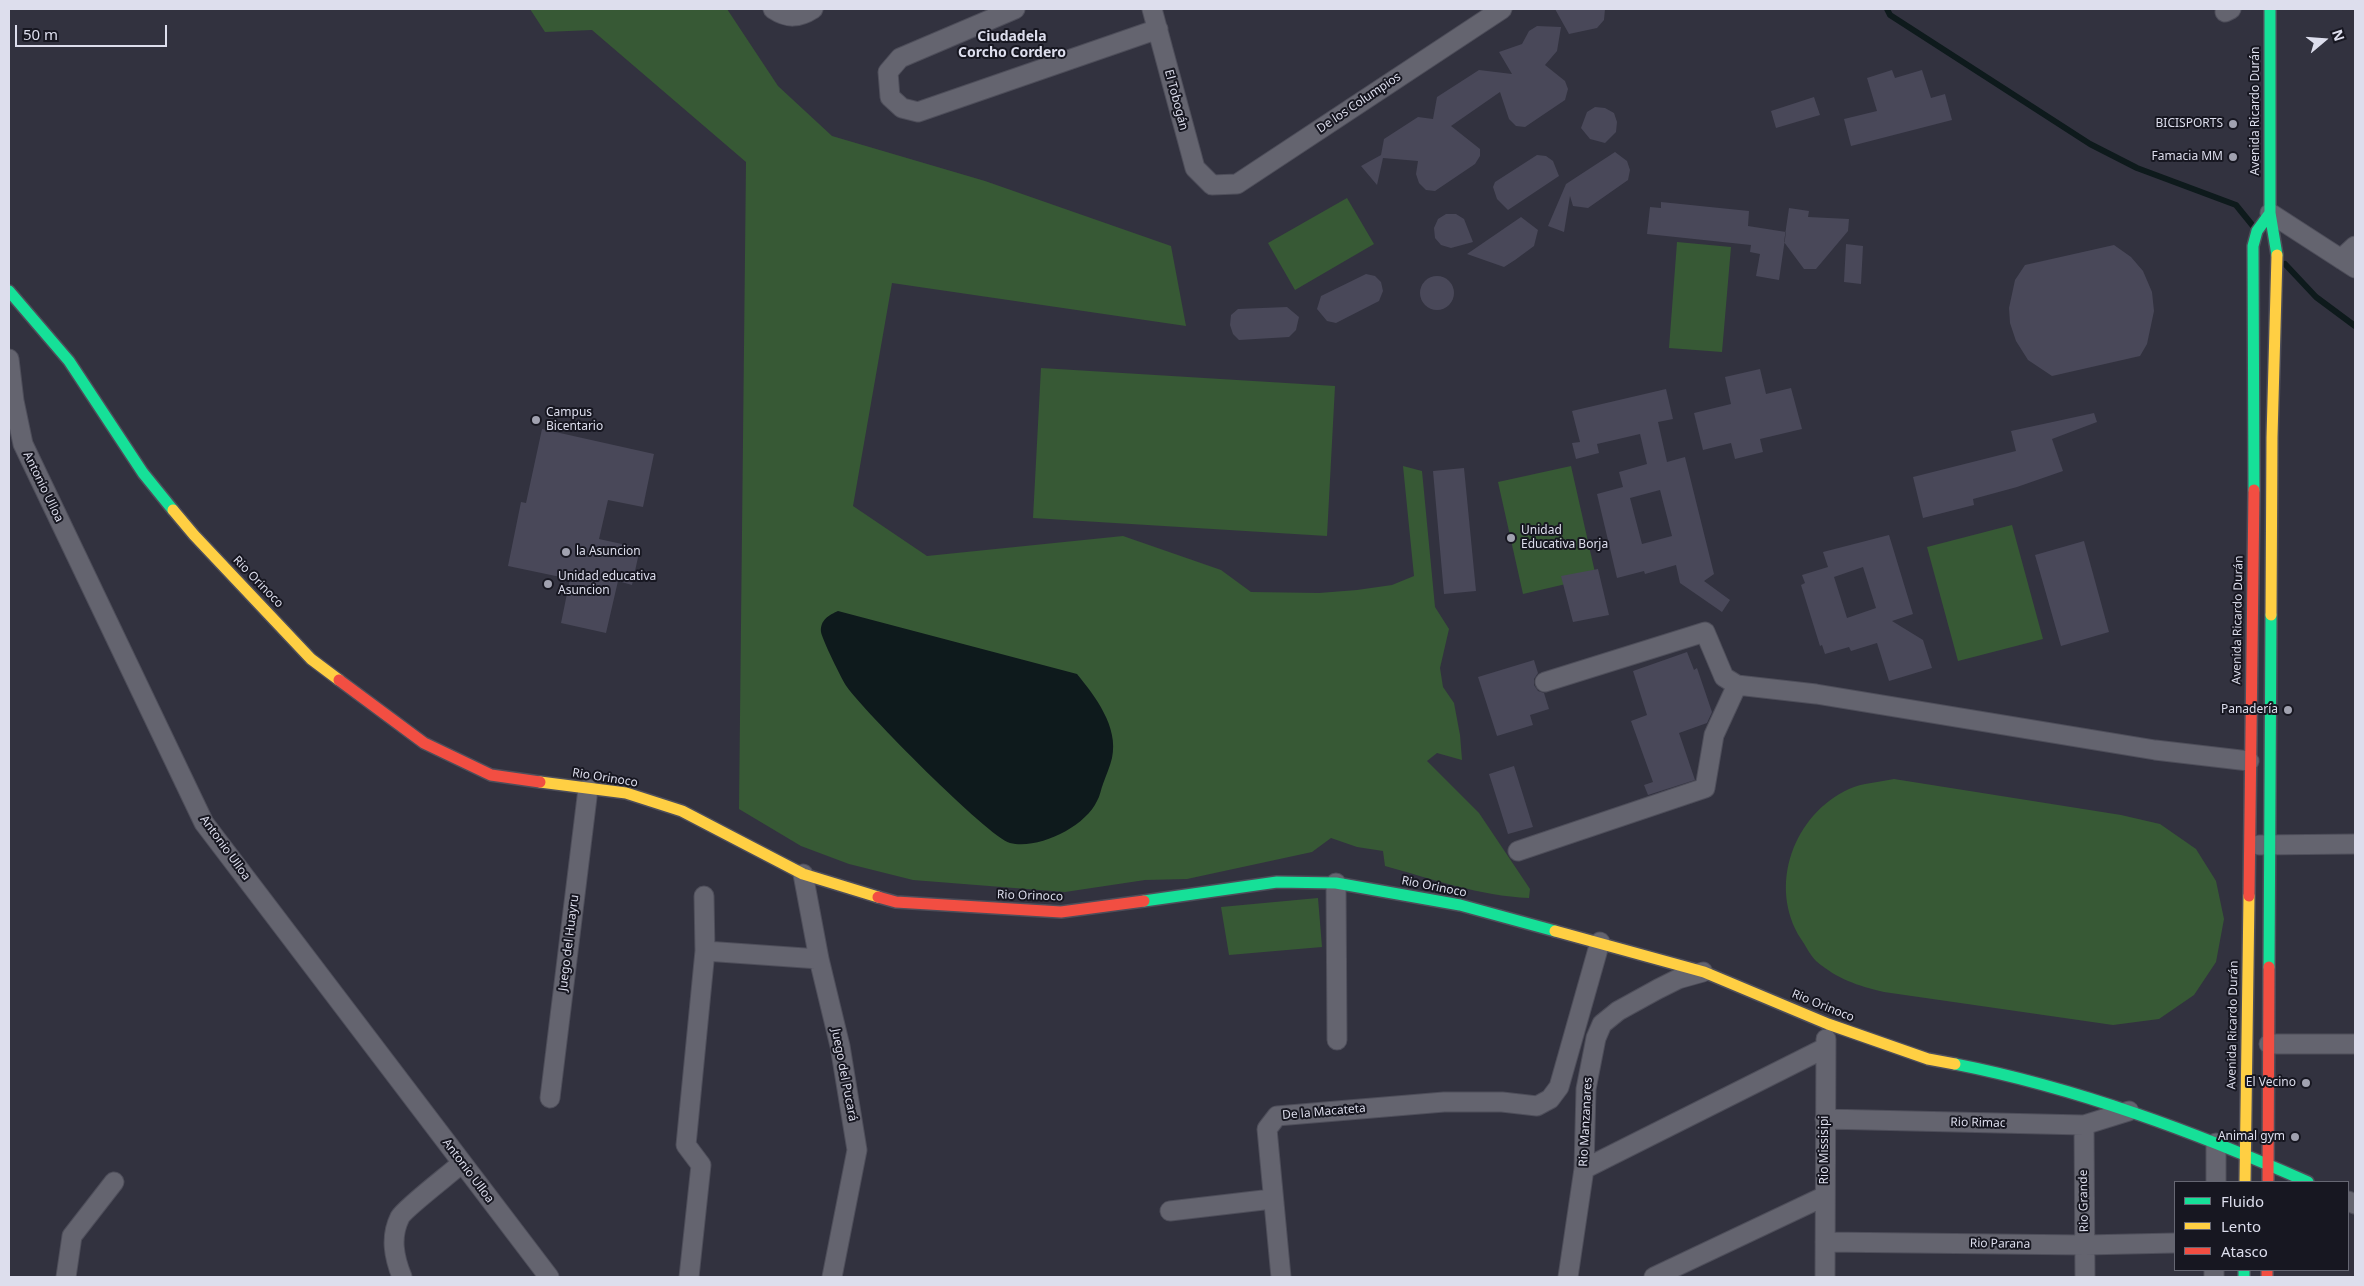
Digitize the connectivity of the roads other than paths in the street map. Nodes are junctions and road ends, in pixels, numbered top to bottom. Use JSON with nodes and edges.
{"nodes":[{"id":1,"x":773,"y":9,"type":"edge"},
{"id":2,"x":813,"y":9,"type":"edge"},
{"id":3,"x":1015,"y":9,"type":"edge"},
{"id":4,"x":1152,"y":9,"type":"edge"},
{"id":5,"x":1502,"y":9,"type":"edge"},
{"id":6,"x":2270,"y":9,"type":"edge"},
{"id":7,"x":1158,"y":29,"type":"junction"},
{"id":8,"x":1212,"y":185,"type":"joint"},
{"id":9,"x":2270,"y":213,"type":"junction"},
{"id":10,"x":2355,"y":246,"type":"edge"},
{"id":11,"x":2348,"y":263,"type":"edge"},
{"id":12,"x":9,"y":291,"type":"edge"},
{"id":13,"x":9,"y":359,"type":"edge"},
{"id":14,"x":1545,"y":682,"type":"dead end"},
{"id":15,"x":1737,"y":684,"type":"junction"},
{"id":16,"x":2249,"y":761,"type":"junction"},
{"id":17,"x":588,"y":789,"type":"junction"},
{"id":18,"x":2270,"y":844,"type":"junction"},
{"id":19,"x":2355,"y":844,"type":"edge"},
{"id":20,"x":2249,"y":846,"type":"junction"},
{"id":21,"x":1518,"y":851,"type":"dead end"},
{"id":22,"x":804,"y":874,"type":"junction"},
{"id":23,"x":1336,"y":883,"type":"junction"},
{"id":24,"x":704,"y":896,"type":"dead end"},
{"id":25,"x":1600,"y":942,"type":"junction"},
{"id":26,"x":705,"y":951,"type":"junction"},
{"id":27,"x":820,"y":959,"type":"junction"},
{"id":28,"x":1704,"y":972,"type":"junction"},
{"id":29,"x":1828,"y":1024,"type":"junction"},
{"id":30,"x":1337,"y":1040,"type":"dead end"},
{"id":31,"x":2269,"y":1044,"type":"junction"},
{"id":32,"x":2355,"y":1044,"type":"edge"},
{"id":33,"x":1825,"y":1048,"type":"junction"},
{"id":34,"x":550,"y":1098,"type":"dead end"},
{"id":35,"x":1537,"y":1106,"type":"joint"},
{"id":36,"x":2129,"y":1111,"type":"junction"},
{"id":37,"x":1825,"y":1119,"type":"junction"},
{"id":38,"x":2084,"y":1125,"type":"junction"},
{"id":39,"x":2216,"y":1143,"type":"junction"},
{"id":40,"x":2246,"y":1154,"type":"junction"},
{"id":41,"x":462,"y":1163,"type":"junction"},
{"id":42,"x":2269,"y":1164,"type":"junction"},
{"id":43,"x":1584,"y":1168,"type":"junction"},
{"id":44,"x":2216,"y":1181,"type":"edge"},
{"id":45,"x":2245,"y":1181,"type":"edge"},
{"id":46,"x":2268,"y":1181,"type":"edge"},
{"id":47,"x":2306,"y":1181,"type":"edge"},
{"id":48,"x":114,"y":1182,"type":"dead end"},
{"id":49,"x":1825,"y":1196,"type":"junction"},
{"id":50,"x":1272,"y":1199,"type":"junction"},
{"id":51,"x":1170,"y":1211,"type":"dead end"},
{"id":52,"x":1825,"y":1242,"type":"junction"},
{"id":53,"x":2174,"y":1243,"type":"edge"},
{"id":54,"x":2085,"y":1245,"type":"junction"},
{"id":55,"x":66,"y":1277,"type":"edge"},
{"id":56,"x":402,"y":1277,"type":"edge"},
{"id":57,"x":548,"y":1277,"type":"edge"},
{"id":58,"x":688,"y":1277,"type":"edge"},
{"id":59,"x":832,"y":1277,"type":"edge"},
{"id":60,"x":1280,"y":1277,"type":"edge"},
{"id":61,"x":1568,"y":1277,"type":"edge"},
{"id":62,"x":1654,"y":1277,"type":"edge"},
{"id":63,"x":1825,"y":1277,"type":"edge"},
{"id":64,"x":2085,"y":1277,"type":"edge"}],
"edges":[{"from":1,"to":2,"type":"street"},
{"from":3,"to":7,"type":"street"},
{"from":4,"to":7,"type":"street","name":"El Tobogán"},
{"from":5,"to":8,"type":"street","name":"De los Columpios"},
{"from":6,"to":9,"type":"street","name":"Avenida Ricardo Durán"},
{"from":7,"to":8,"type":"street","name":"El Tobogán"},
{"from":9,"to":11,"type":"street"},
{"from":9,"to":16,"type":"street","name":"Avenida Ricardo Durán"},
{"from":9,"to":18,"type":"street","name":"Avenida Ricardo Durán"},
{"from":10,"to":11,"type":"street"},
{"from":12,"to":17,"type":"street","name":"Rio Orinoco"},
{"from":13,"to":41,"type":"street","name":"Antonio Ulloa"},
{"from":14,"to":15,"type":"street"},
{"from":15,"to":16,"type":"street"},
{"from":15,"to":21,"type":"street"},
{"from":16,"to":20,"type":"street","name":"Avenida Ricardo Durán"},
{"from":17,"to":22,"type":"street","name":"Rio Orinoco"},
{"from":17,"to":34,"type":"street","name":"Juego del Huayru"},
{"from":18,"to":19,"type":"street"},
{"from":18,"to":20,"type":"street"},
{"from":18,"to":31,"type":"street","name":"Avenida Ricardo Durán"},
{"from":20,"to":40,"type":"street","name":"Avenida Ricardo Durán"},
{"from":22,"to":23,"type":"street","name":"Rio Orinoco"},
{"from":22,"to":27,"type":"street","name":"Juego del Pucará"},
{"from":23,"to":25,"type":"street","name":"Rio Orinoco"},
{"from":23,"to":30,"type":"street"},
{"from":24,"to":26,"type":"street"},
{"from":25,"to":28,"type":"street","name":"Rio Orinoco"},
{"from":25,"to":35,"type":"street","name":"Rio Manzanares"},
{"from":26,"to":27,"type":"street"},
{"from":26,"to":58,"type":"street"},
{"from":27,"to":59,"type":"street","name":"Juego del Pucará"},
{"from":28,"to":29,"type":"street","name":"Rio Orinoco"},
{"from":28,"to":43,"type":"street","name":"Rio Manzanares"},
{"from":29,"to":33,"type":"street","name":"Rio Missisipi"},
{"from":29,"to":36,"type":"street","name":"Rio Orinoco"},
{"from":31,"to":32,"type":"street"},
{"from":31,"to":42,"type":"street","name":"Avenida Ricardo Durán"},
{"from":33,"to":37,"type":"street","name":"Rio Missisipi"},
{"from":33,"to":43,"type":"street"},
{"from":35,"to":50,"type":"street","name":"De la Macateta"},
{"from":36,"to":38,"type":"street","name":"Rio Rimac"},
{"from":36,"to":39,"type":"street","name":"Rio Orinoco"},
{"from":37,"to":38,"type":"street","name":"Rio Rimac"},
{"from":37,"to":49,"type":"street","name":"Rio Missisipi"},
{"from":38,"to":54,"type":"street","name":"Rio Grande"},
{"from":39,"to":40,"type":"street","name":"Rio Orinoco"},
{"from":39,"to":44,"type":"street"},
{"from":40,"to":42,"type":"street","name":"Rio Orinoco"},
{"from":40,"to":45,"type":"street","name":"Avenida Ricardo Durán"},
{"from":41,"to":56,"type":"street"},
{"from":41,"to":57,"type":"street","name":"Antonio Ulloa"},
{"from":42,"to":46,"type":"street","name":"Avenida Ricardo Durán"},
{"from":42,"to":47,"type":"street","name":"Rio Orinoco"},
{"from":43,"to":61,"type":"street","name":"Rio Manzanares"},
{"from":48,"to":55,"type":"street"},
{"from":49,"to":52,"type":"street","name":"Rio Missisipi"},
{"from":49,"to":62,"type":"street"},
{"from":50,"to":51,"type":"street"},
{"from":50,"to":60,"type":"street","name":"De la Macateta"},
{"from":52,"to":54,"type":"street","name":"Rio Parana"},
{"from":52,"to":63,"type":"street","name":"Rio Missisipi"},
{"from":53,"to":54,"type":"street","name":"Rio Parana"},
{"from":54,"to":64,"type":"street","name":"Rio Grande"}]}
